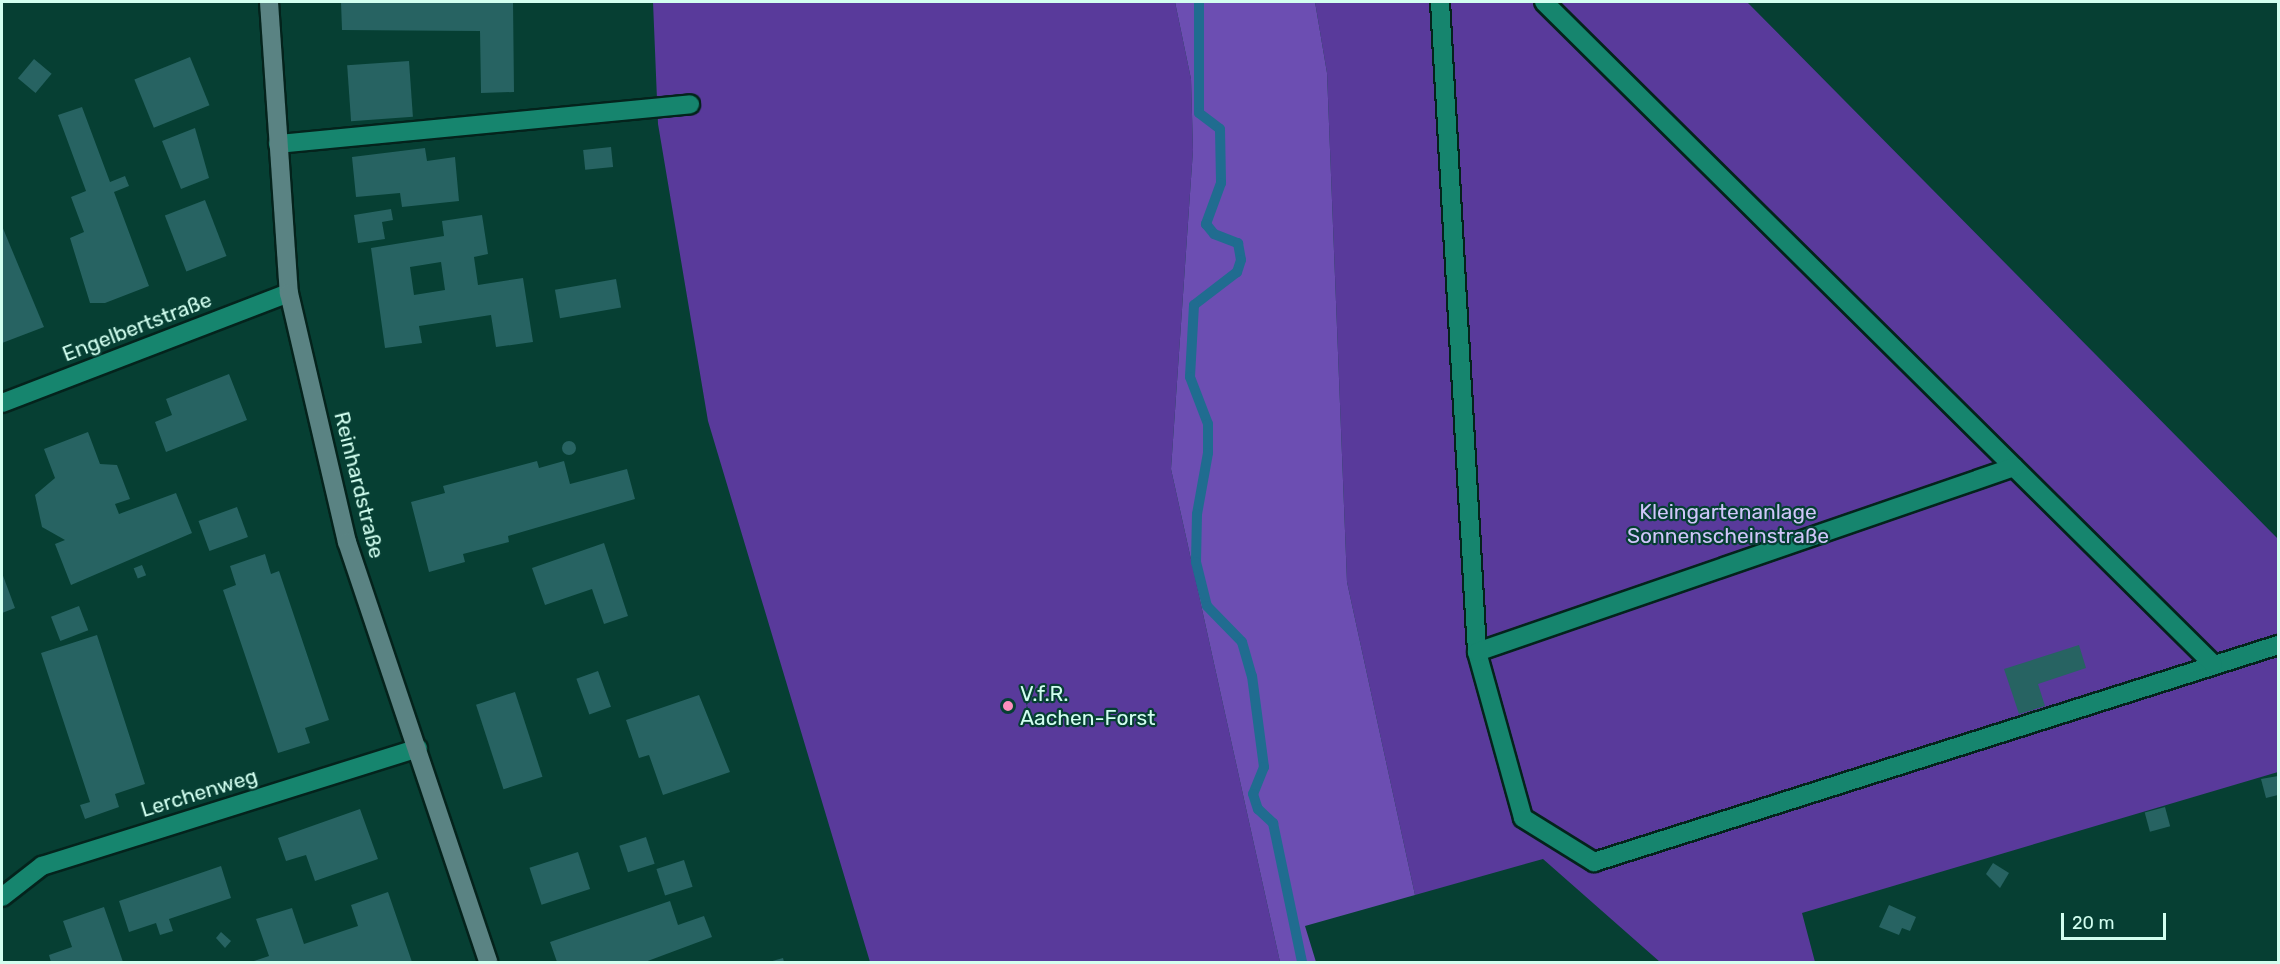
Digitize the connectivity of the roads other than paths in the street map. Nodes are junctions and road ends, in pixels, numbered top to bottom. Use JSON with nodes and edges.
{"nodes":[{"id":1,"x":269,"y":2,"type":"edge"},
{"id":2,"x":1440,"y":2,"type":"edge"},
{"id":3,"x":1544,"y":2,"type":"edge"},
{"id":4,"x":690,"y":104,"type":"dead end"},
{"id":5,"x":278,"y":144,"type":"junction"},
{"id":6,"x":289,"y":293,"type":"junction"},
{"id":7,"x":2,"y":403,"type":"edge"},
{"id":8,"x":2014,"y":467,"type":"junction"},
{"id":9,"x":2278,"y":645,"type":"edge"},
{"id":10,"x":1477,"y":652,"type":"junction"},
{"id":11,"x":2213,"y":664,"type":"junction"},
{"id":12,"x":418,"y":748,"type":"junction"},
{"id":13,"x":2,"y":897,"type":"edge"},
{"id":14,"x":488,"y":963,"type":"edge"}],
"edges":[{"from":1,"to":5,"type":"street","name":"Reinhardstraße"},
{"from":2,"to":10,"type":"street"},
{"from":3,"to":8,"type":"street"},
{"from":4,"to":5,"type":"street"},
{"from":5,"to":6,"type":"street","name":"Reinhardstraße"},
{"from":6,"to":7,"type":"street","name":"Engelbertstraße"},
{"from":6,"to":12,"type":"street","name":"Reinhardstraße"},
{"from":8,"to":10,"type":"street"},
{"from":8,"to":11,"type":"street"},
{"from":9,"to":11,"type":"street"},
{"from":10,"to":11,"type":"street"},
{"from":12,"to":13,"type":"street","name":"Lerchenweg"},
{"from":12,"to":14,"type":"street","name":"Reinhardstraße"}]}
